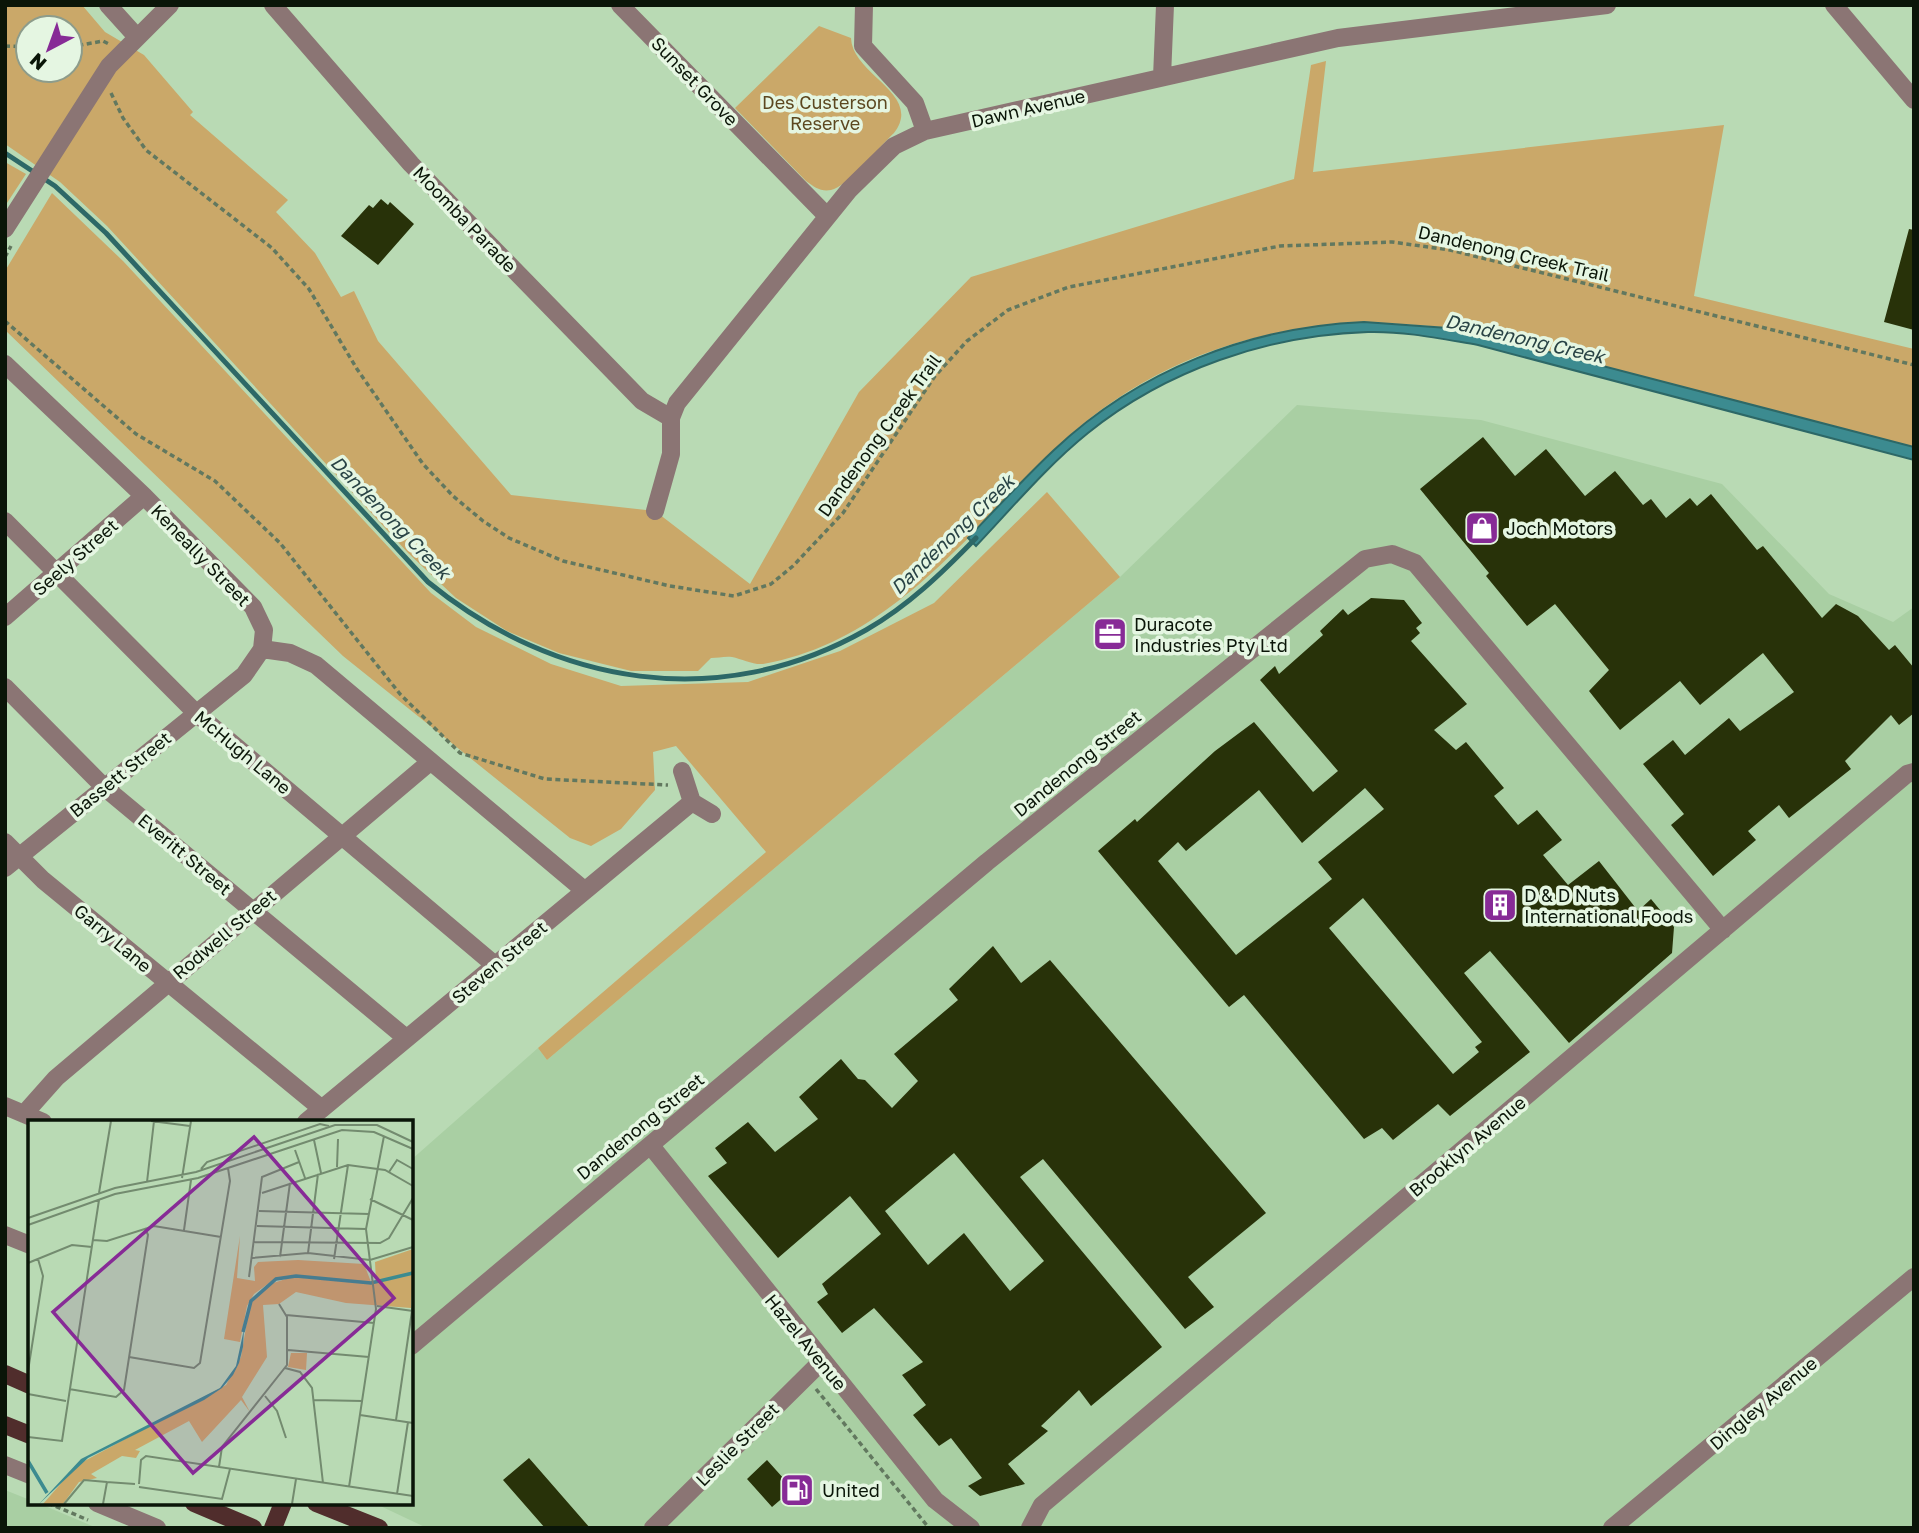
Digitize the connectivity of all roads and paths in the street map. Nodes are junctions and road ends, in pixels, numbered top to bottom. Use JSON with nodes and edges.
{"nodes":[{"id":1,"x":108,"y":5,"type":"edge"},
{"id":2,"x":170,"y":5,"type":"edge"},
{"id":3,"x":272,"y":5,"type":"edge"},
{"id":4,"x":620,"y":5,"type":"edge"},
{"id":5,"x":864,"y":5,"type":"edge"},
{"id":6,"x":1165,"y":5,"type":"edge"},
{"id":7,"x":1607,"y":5,"type":"edge"},
{"id":8,"x":1834,"y":5,"type":"edge"},
{"id":9,"x":129,"y":43,"type":"junction"},
{"id":10,"x":84,"y":44,"type":"edge"},
{"id":11,"x":1162,"y":77,"type":"junction"},
{"id":12,"x":109,"y":92,"type":"dead end"},
{"id":13,"x":1914,"y":100,"type":"edge"},
{"id":14,"x":925,"y":131,"type":"junction"},
{"id":15,"x":827,"y":216,"type":"junction"},
{"id":16,"x":5,"y":229,"type":"edge"},
{"id":17,"x":5,"y":321,"type":"edge"},
{"id":18,"x":5,"y":364,"type":"edge"},
{"id":19,"x":1914,"y":365,"type":"edge"},
{"id":20,"x":671,"y":418,"type":"junction"},
{"id":21,"x":144,"y":496,"type":"junction"},
{"id":22,"x":655,"y":511,"type":"dead end"},
{"id":23,"x":5,"y":521,"type":"edge"},
{"id":24,"x":58,"y":573,"type":"junction"},
{"id":25,"x":5,"y":617,"type":"edge"},
{"id":26,"x":262,"y":649,"type":"junction"},
{"id":27,"x":5,"y":687,"type":"edge"},
{"id":28,"x":196,"y":713,"type":"junction"},
{"id":29,"x":430,"y":762,"type":"junction"},
{"id":30,"x":1914,"y":772,"type":"edge"},
{"id":31,"x":687,"y":786,"type":"junction"},
{"id":32,"x":104,"y":787,"type":"junction"},
{"id":33,"x":712,"y":814,"type":"dead end"},
{"id":34,"x":343,"y":835,"type":"junction"},
{"id":35,"x":5,"y":842,"type":"edge"},
{"id":36,"x":12,"y":862,"type":"edge"},
{"id":37,"x":584,"y":890,"type":"junction"},
{"id":38,"x":253,"y":910,"type":"junction"},
{"id":39,"x":1723,"y":930,"type":"junction"},
{"id":40,"x":496,"y":965,"type":"junction"},
{"id":41,"x":167,"y":982,"type":"junction"},
{"id":42,"x":406,"y":1038,"type":"junction"},
{"id":43,"x":5,"y":1106,"type":"edge"},
{"id":44,"x":322,"y":1109,"type":"junction"},
{"id":45,"x":24,"y":1114,"type":"junction"},
{"id":46,"x":38,"y":1120,"type":"edge"},
{"id":47,"x":308,"y":1120,"type":"edge"},
{"id":48,"x":651,"y":1146,"type":"junction"},
{"id":49,"x":5,"y":1235,"type":"edge"},
{"id":50,"x":28,"y":1244,"type":"edge"},
{"id":51,"x":1914,"y":1278,"type":"edge"},
{"id":52,"x":413,"y":1344,"type":"edge"},
{"id":53,"x":822,"y":1361,"type":"junction"},
{"id":54,"x":5,"y":1374,"type":"edge"},
{"id":55,"x":805,"y":1378,"type":"junction"},
{"id":56,"x":28,"y":1384,"type":"edge"},
{"id":57,"x":5,"y":1425,"type":"edge"},
{"id":58,"x":28,"y":1434,"type":"edge"},
{"id":59,"x":5,"y":1465,"type":"edge"},
{"id":60,"x":28,"y":1474,"type":"edge"},
{"id":61,"x":53,"y":1505,"type":"edge"},
{"id":62,"x":100,"y":1505,"type":"edge"},
{"id":63,"x":199,"y":1505,"type":"edge"},
{"id":64,"x":282,"y":1505,"type":"edge"},
{"id":65,"x":321,"y":1505,"type":"edge"},
{"id":66,"x":96,"y":1523,"type":"dead end"},
{"id":67,"x":129,"y":1523,"type":"edge"},
{"id":68,"x":157,"y":1528,"type":"edge"},
{"id":69,"x":253,"y":1528,"type":"edge"},
{"id":70,"x":273,"y":1528,"type":"edge"},
{"id":71,"x":379,"y":1528,"type":"edge"},
{"id":72,"x":653,"y":1528,"type":"edge"},
{"id":73,"x":929,"y":1528,"type":"edge"},
{"id":74,"x":971,"y":1528,"type":"edge"},
{"id":75,"x":1030,"y":1528,"type":"edge"},
{"id":76,"x":1612,"y":1528,"type":"edge"}],
"edges":[{"from":1,"to":9,"type":"street"},
{"from":2,"to":9,"type":"street"},
{"from":3,"to":20,"type":"street","name":"Moomba Parade"},
{"from":4,"to":15,"type":"street","name":"Sunset Grove"},
{"from":5,"to":14,"type":"street"},
{"from":6,"to":11,"type":"street"},
{"from":7,"to":11,"type":"street","name":"Dawn Avenue"},
{"from":8,"to":13,"type":"street"},
{"from":9,"to":10,"type":"path"},
{"from":9,"to":16,"type":"street"},
{"from":11,"to":14,"type":"street","name":"Dawn Avenue"},
{"from":12,"to":19,"type":"path","name":"Dandenong Creek Trail"},
{"from":14,"to":15,"type":"street","name":"Dawn Avenue"},
{"from":15,"to":20,"type":"street","name":"Dawn Avenue"},
{"from":17,"to":31,"type":"path"},
{"from":18,"to":21,"type":"street","name":"Keneally Street"},
{"from":20,"to":22,"type":"street"},
{"from":21,"to":24,"type":"street","name":"Seely Street"},
{"from":21,"to":26,"type":"street","name":"Keneally Street"},
{"from":23,"to":24,"type":"street","name":"McHugh Lane"},
{"from":24,"to":25,"type":"street","name":"Seely Street"},
{"from":24,"to":28,"type":"street","name":"McHugh Lane"},
{"from":26,"to":28,"type":"street","name":"Bassett Street"},
{"from":26,"to":29,"type":"street"},
{"from":27,"to":32,"type":"street","name":"Everitt Street"},
{"from":28,"to":32,"type":"street","name":"Bassett Street"},
{"from":28,"to":34,"type":"street","name":"McHugh Lane"},
{"from":29,"to":34,"type":"street","name":"Rodwell Street"},
{"from":29,"to":37,"type":"street"},
{"from":30,"to":39,"type":"street","name":"Brooklyn Avenue"},
{"from":31,"to":33,"type":"street"},
{"from":31,"to":37,"type":"street","name":"Steven Street"},
{"from":32,"to":36,"type":"street","name":"Bassett Street"},
{"from":32,"to":38,"type":"street","name":"Everitt Street"},
{"from":34,"to":38,"type":"street","name":"Rodwell Street"},
{"from":34,"to":40,"type":"street","name":"McHugh Lane"},
{"from":35,"to":36,"type":"street","name":"Garry Lane"},
{"from":36,"to":41,"type":"street","name":"Garry Lane"},
{"from":37,"to":40,"type":"street","name":"Steven Street"},
{"from":38,"to":41,"type":"street","name":"Rodwell Street"},
{"from":38,"to":42,"type":"street","name":"Everitt Street"},
{"from":39,"to":48,"type":"street","name":"Dandenong Street"},
{"from":39,"to":75,"type":"street","name":"Brooklyn Avenue"},
{"from":40,"to":42,"type":"street","name":"Steven Street"},
{"from":41,"to":44,"type":"street","name":"Garry Lane"},
{"from":41,"to":45,"type":"street","name":"Rodwell Street"},
{"from":42,"to":44,"type":"street","name":"Steven Street"},
{"from":43,"to":45,"type":"street"},
{"from":44,"to":47,"type":"street","name":"Steven Street"},
{"from":45,"to":46,"type":"street"},
{"from":48,"to":52,"type":"street","name":"Dandenong Street"},
{"from":48,"to":53,"type":"street","name":"Hazel Avenue"},
{"from":49,"to":50,"type":"street"},
{"from":51,"to":76,"type":"street","name":"Dingley Avenue"},
{"from":53,"to":55,"type":"street","name":"Leslie Street"},
{"from":53,"to":74,"type":"street","name":"Hazel Avenue"},
{"from":54,"to":56,"type":"main road"},
{"from":55,"to":72,"type":"street","name":"Leslie Street"},
{"from":55,"to":73,"type":"path"},
{"from":57,"to":58,"type":"main road"},
{"from":59,"to":60,"type":"street"},
{"from":61,"to":66,"type":"path"},
{"from":62,"to":67,"type":"street"},
{"from":63,"to":69,"type":"main road"},
{"from":64,"to":70,"type":"main road"},
{"from":65,"to":71,"type":"main road"},
{"from":67,"to":68,"type":"street"}]}
